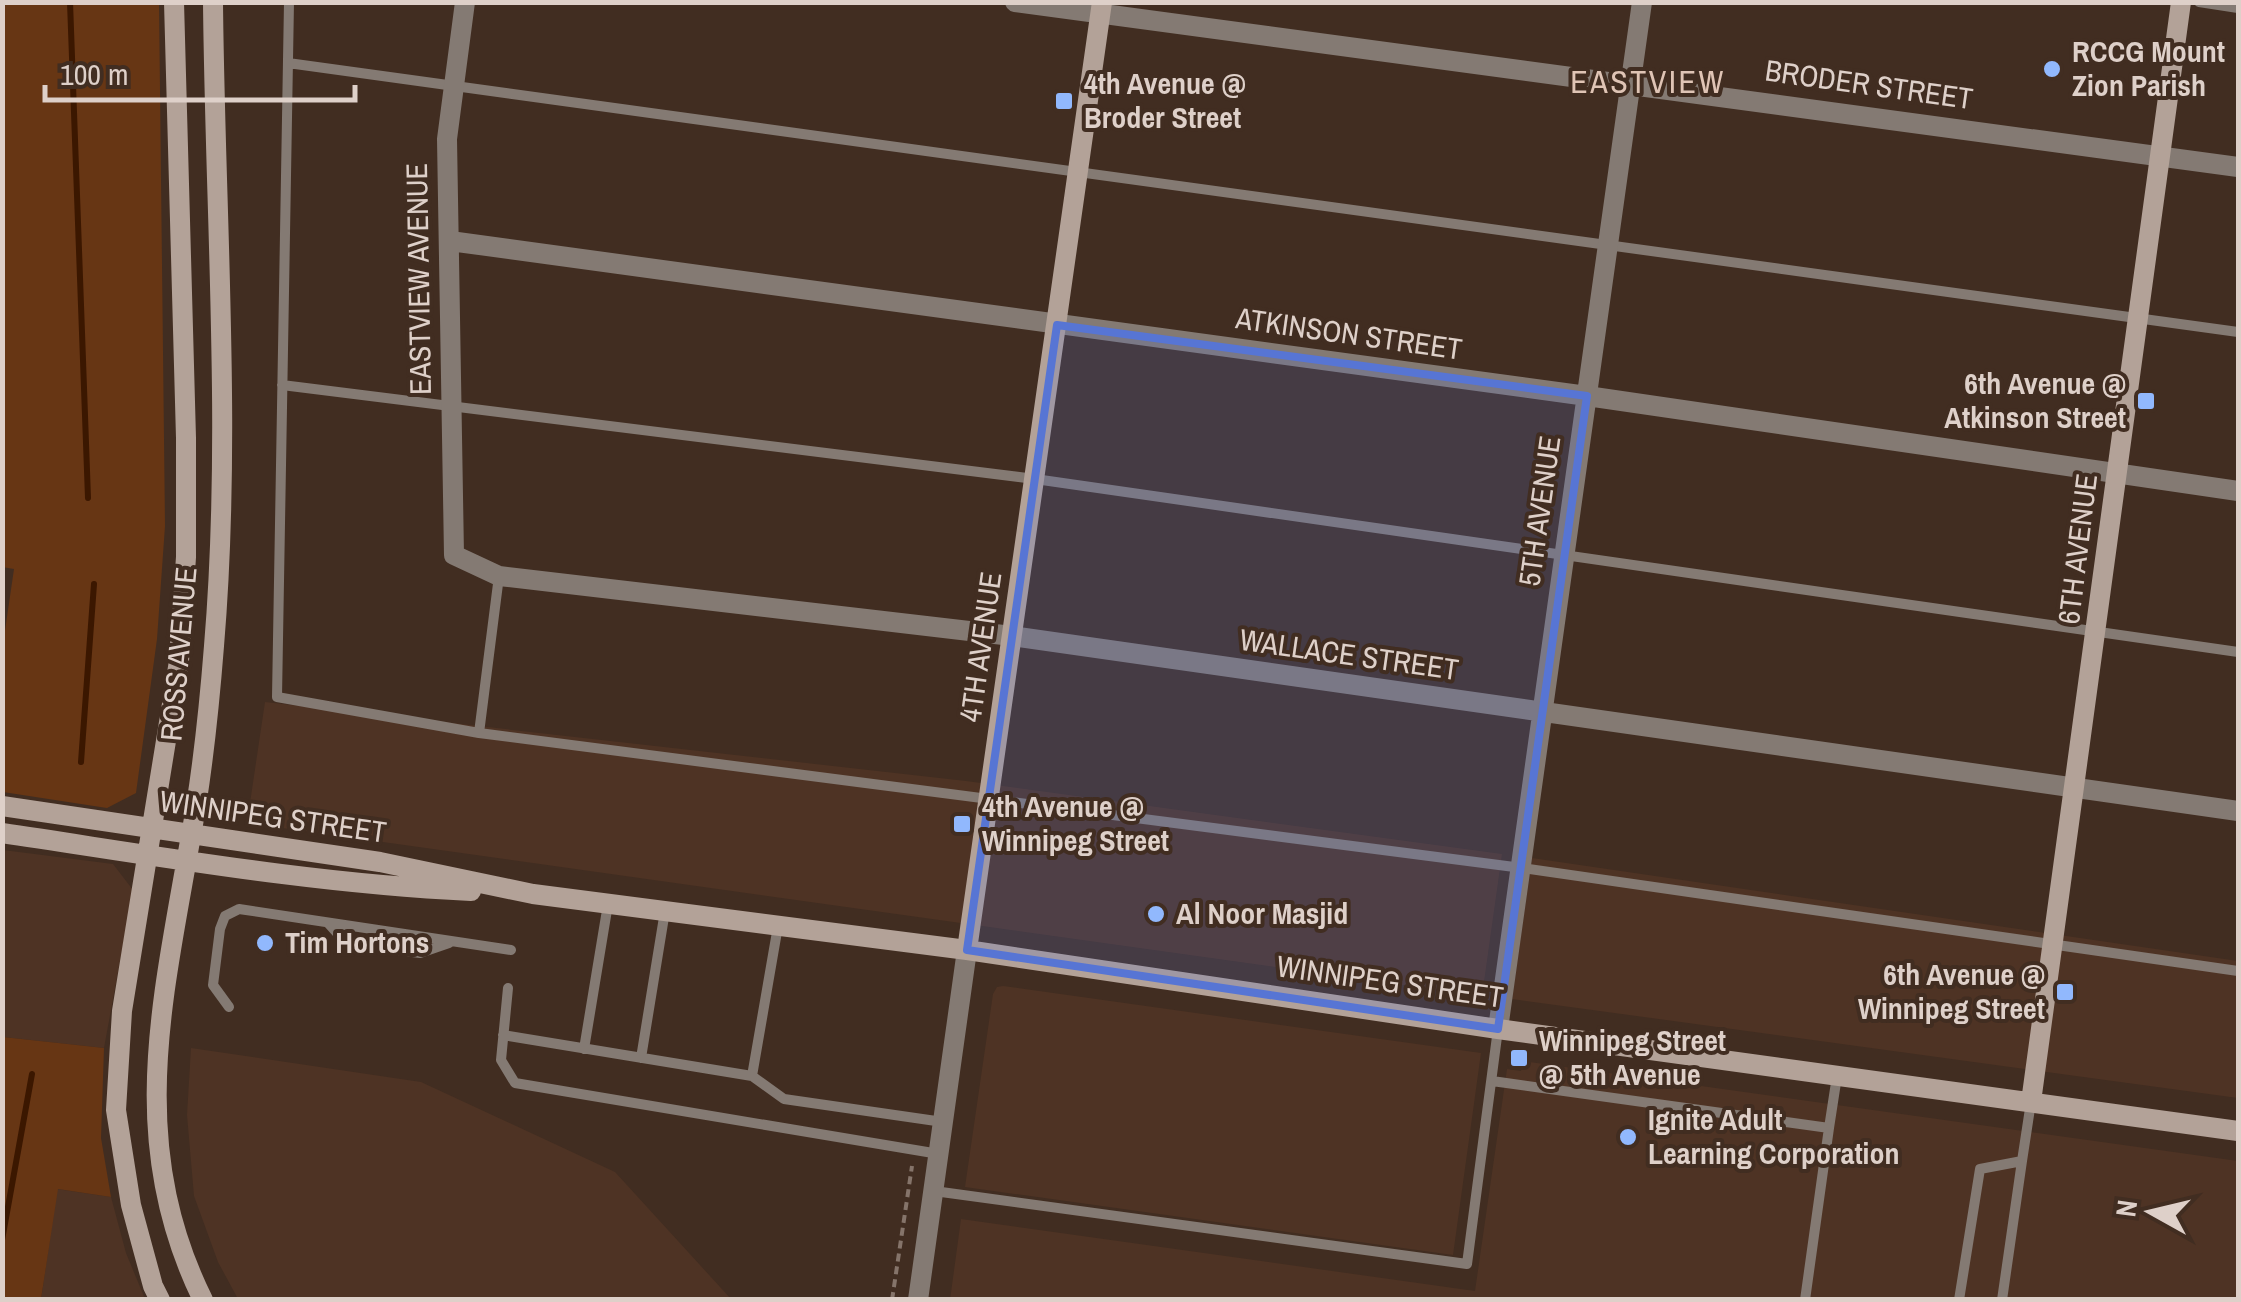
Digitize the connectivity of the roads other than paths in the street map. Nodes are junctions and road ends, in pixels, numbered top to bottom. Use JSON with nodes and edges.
{"nodes":[{"id":1,"x":174,"y":2,"type":"edge"},
{"id":2,"x":212,"y":2,"type":"edge"},
{"id":3,"x":289,"y":2,"type":"edge"},
{"id":4,"x":465,"y":2,"type":"edge"},
{"id":5,"x":1015,"y":2,"type":"edge"},
{"id":6,"x":1642,"y":2,"type":"edge"},
{"id":7,"x":2181,"y":2,"type":"edge"},
{"id":8,"x":2199,"y":2,"type":"edge"},
{"id":9,"x":1101,"y":8,"type":"edge"},
{"id":10,"x":2238,"y":8,"type":"edge"},
{"id":11,"x":288,"y":63,"type":"junction"},
{"id":12,"x":1631,"y":83,"type":"junction"},
{"id":13,"x":454,"y":86,"type":"junction"},
{"id":14,"x":2160,"y":156,"type":"junction"},
{"id":15,"x":2238,"y":167,"type":"edge"},
{"id":16,"x":1078,"y":172,"type":"junction"},
{"id":17,"x":450,"y":241,"type":"junction"},
{"id":18,"x":1608,"y":243,"type":"junction"},
{"id":19,"x":2137,"y":318,"type":"junction"},
{"id":20,"x":1057,"y":324,"type":"junction"},
{"id":21,"x":2238,"y":332,"type":"edge"},
{"id":22,"x":282,"y":384,"type":"junction"},
{"id":23,"x":1587,"y":396,"type":"junction"},
{"id":24,"x":451,"y":406,"type":"junction"},
{"id":25,"x":2118,"y":474,"type":"junction"},
{"id":26,"x":1035,"y":479,"type":"junction"},
{"id":27,"x":2238,"y":491,"type":"edge"},
{"id":28,"x":454,"y":555,"type":"joint"},
{"id":29,"x":1564,"y":556,"type":"junction"},
{"id":30,"x":499,"y":576,"type":"junction"},
{"id":31,"x":2098,"y":632,"type":"junction"},
{"id":32,"x":1012,"y":636,"type":"junction"},
{"id":33,"x":2238,"y":652,"type":"edge"},
{"id":34,"x":1541,"y":713,"type":"junction"},
{"id":35,"x":480,"y":733,"type":"junction"},
{"id":36,"x":2076,"y":788,"type":"junction"},
{"id":37,"x":990,"y":797,"type":"junction"},
{"id":38,"x":2,"y":806,"type":"edge"},
{"id":39,"x":2238,"y":812,"type":"edge"},
{"id":40,"x":154,"y":830,"type":"junction"},
{"id":41,"x":2,"y":833,"type":"edge"},
{"id":42,"x":192,"y":834,"type":"junction"},
{"id":43,"x":150,"y":855,"type":"junction"},
{"id":44,"x":186,"y":862,"type":"junction"},
{"id":45,"x":1522,"y":868,"type":"junction"},
{"id":46,"x":533,"y":894,"type":"junction"},
{"id":47,"x":608,"y":904,"type":"junction"},
{"id":48,"x":665,"y":911,"type":"junction"},
{"id":49,"x":328,"y":923,"type":"junction"},
{"id":50,"x":778,"y":926,"type":"junction"},
{"id":51,"x":454,"y":942,"type":"junction"},
{"id":52,"x":2054,"y":945,"type":"junction"},
{"id":53,"x":510,"y":950,"type":"dead end"},
{"id":54,"x":967,"y":950,"type":"junction"},
{"id":55,"x":2238,"y":971,"type":"edge"},
{"id":56,"x":508,"y":988,"type":"dead end"},
{"id":57,"x":228,"y":1007,"type":"dead end"},
{"id":58,"x":1498,"y":1029,"type":"junction"},
{"id":59,"x":504,"y":1036,"type":"junction"},
{"id":60,"x":584,"y":1048,"type":"junction"},
{"id":61,"x":641,"y":1058,"type":"junction"},
{"id":62,"x":1837,"y":1075,"type":"junction"},
{"id":63,"x":752,"y":1076,"type":"junction"},
{"id":64,"x":1492,"y":1081,"type":"junction"},
{"id":65,"x":2031,"y":1102,"type":"junction"},
{"id":66,"x":943,"y":1122,"type":"junction"},
{"id":67,"x":1830,"y":1128,"type":"junction"},
{"id":68,"x":2238,"y":1131,"type":"edge"},
{"id":69,"x":939,"y":1154,"type":"junction"},
{"id":70,"x":2022,"y":1161,"type":"junction"},
{"id":71,"x":933,"y":1191,"type":"junction"},
{"id":72,"x":160,"y":1300,"type":"edge"},
{"id":73,"x":203,"y":1300,"type":"edge"},
{"id":74,"x":918,"y":1300,"type":"edge"},
{"id":75,"x":1805,"y":1300,"type":"edge"},
{"id":76,"x":1959,"y":1300,"type":"edge"},
{"id":77,"x":2002,"y":1300,"type":"edge"}],
"edges":[{"from":1,"to":40,"type":"main road","name":"ROSS AVENUE"},
{"from":2,"to":42,"type":"main road","name":"ROSS AVENUE"},
{"from":3,"to":11,"type":"lane"},
{"from":4,"to":13,"type":"street","name":"EASTVIEW AVENUE"},
{"from":5,"to":9,"type":"street","name":"BRODER STREET"},
{"from":6,"to":12,"type":"street","name":"5TH AVENUE"},
{"from":7,"to":14,"type":"main road","name":"6TH AVENUE"},
{"from":8,"to":10,"type":"lane"},
{"from":9,"to":12,"type":"street","name":"BRODER STREET"},
{"from":9,"to":16,"type":"main road","name":"4TH AVENUE"},
{"from":11,"to":13,"type":"lane"},
{"from":11,"to":22,"type":"lane"},
{"from":12,"to":14,"type":"street","name":"BRODER STREET"},
{"from":12,"to":18,"type":"street","name":"5TH AVENUE"},
{"from":13,"to":16,"type":"lane"},
{"from":13,"to":17,"type":"street","name":"EASTVIEW AVENUE"},
{"from":14,"to":15,"type":"street","name":"BRODER STREET"},
{"from":14,"to":19,"type":"main road","name":"6TH AVENUE"},
{"from":16,"to":18,"type":"lane"},
{"from":16,"to":20,"type":"main road","name":"4TH AVENUE"},
{"from":17,"to":20,"type":"street","name":"ATKINSON STREET"},
{"from":17,"to":24,"type":"street","name":"EASTVIEW AVENUE"},
{"from":18,"to":19,"type":"lane"},
{"from":18,"to":23,"type":"street","name":"5TH AVENUE"},
{"from":19,"to":21,"type":"lane"},
{"from":19,"to":25,"type":"main road","name":"6TH AVENUE"},
{"from":20,"to":23,"type":"street","name":"ATKINSON STREET"},
{"from":20,"to":26,"type":"main road","name":"4TH AVENUE"},
{"from":22,"to":24,"type":"lane"},
{"from":22,"to":35,"type":"lane"},
{"from":23,"to":25,"type":"street","name":"ATKINSON STREET"},
{"from":23,"to":29,"type":"street","name":"5TH AVENUE"},
{"from":24,"to":26,"type":"lane"},
{"from":24,"to":28,"type":"street","name":"EASTVIEW AVENUE"},
{"from":25,"to":27,"type":"street","name":"ATKINSON STREET"},
{"from":25,"to":31,"type":"main road","name":"6TH AVENUE"},
{"from":26,"to":29,"type":"lane"},
{"from":26,"to":32,"type":"main road","name":"4TH AVENUE"},
{"from":28,"to":30,"type":"street","name":"WALLACE STREET"},
{"from":29,"to":31,"type":"lane"},
{"from":29,"to":34,"type":"street","name":"5TH AVENUE"},
{"from":30,"to":32,"type":"street","name":"WALLACE STREET"},
{"from":30,"to":35,"type":"lane"},
{"from":31,"to":33,"type":"lane"},
{"from":31,"to":36,"type":"main road","name":"6TH AVENUE"},
{"from":32,"to":34,"type":"street","name":"WALLACE STREET"},
{"from":32,"to":37,"type":"main road","name":"4TH AVENUE"},
{"from":34,"to":36,"type":"street","name":"WALLACE STREET"},
{"from":34,"to":45,"type":"street","name":"5TH AVENUE"},
{"from":35,"to":37,"type":"lane"},
{"from":36,"to":39,"type":"street","name":"WALLACE STREET"},
{"from":36,"to":52,"type":"main road","name":"6TH AVENUE"},
{"from":37,"to":45,"type":"lane"},
{"from":37,"to":54,"type":"main road","name":"4TH AVENUE"},
{"from":38,"to":40,"type":"main road","name":"WINNIPEG STREET"},
{"from":40,"to":42,"type":"main road","name":"WINNIPEG STREET"},
{"from":40,"to":43,"type":"main road","name":"ROSS AVENUE"},
{"from":41,"to":43,"type":"main road","name":"WINNIPEG STREET"},
{"from":42,"to":44,"type":"main road","name":"ROSS AVENUE"},
{"from":42,"to":46,"type":"main road","name":"WINNIPEG STREET"},
{"from":43,"to":44,"type":"main road","name":"WINNIPEG STREET"},
{"from":43,"to":72,"type":"main road","name":"ROSS AVENUE"},
{"from":44,"to":46,"type":"main road","name":"WINNIPEG STREET"},
{"from":44,"to":73,"type":"main road","name":"ROSS AVENUE"},
{"from":45,"to":52,"type":"lane"},
{"from":45,"to":58,"type":"street","name":"5TH AVENUE"},
{"from":46,"to":47,"type":"main road","name":"WINNIPEG STREET"},
{"from":47,"to":48,"type":"main road","name":"WINNIPEG STREET"},
{"from":47,"to":60,"type":"lane"},
{"from":48,"to":50,"type":"main road","name":"WINNIPEG STREET"},
{"from":48,"to":61,"type":"lane"},
{"from":49,"to":51,"type":"lane"},
{"from":49,"to":51,"type":"lane"},
{"from":49,"to":57,"type":"lane"},
{"from":50,"to":54,"type":"main road","name":"WINNIPEG STREET"},
{"from":50,"to":63,"type":"lane"},
{"from":51,"to":53,"type":"lane"},
{"from":52,"to":55,"type":"lane"},
{"from":52,"to":65,"type":"main road","name":"6TH AVENUE"},
{"from":54,"to":58,"type":"main road","name":"WINNIPEG STREET"},
{"from":54,"to":66,"type":"street","name":"4TH AVENUE"},
{"from":56,"to":59,"type":"lane"},
{"from":58,"to":62,"type":"main road","name":"WINNIPEG STREET"},
{"from":58,"to":64,"type":"lane"},
{"from":59,"to":60,"type":"lane"},
{"from":59,"to":69,"type":"lane"},
{"from":60,"to":61,"type":"lane"},
{"from":61,"to":63,"type":"lane"},
{"from":62,"to":65,"type":"main road","name":"WINNIPEG STREET"},
{"from":62,"to":67,"type":"lane"},
{"from":63,"to":66,"type":"lane"},
{"from":64,"to":67,"type":"lane"},
{"from":64,"to":71,"type":"lane"},
{"from":65,"to":68,"type":"main road","name":"WINNIPEG STREET"},
{"from":65,"to":70,"type":"lane"},
{"from":66,"to":69,"type":"street","name":"4TH AVENUE"},
{"from":67,"to":75,"type":"lane"},
{"from":69,"to":71,"type":"street","name":"4TH AVENUE"},
{"from":70,"to":76,"type":"lane"},
{"from":70,"to":77,"type":"lane"},
{"from":71,"to":74,"type":"street","name":"4TH AVENUE"}]}
